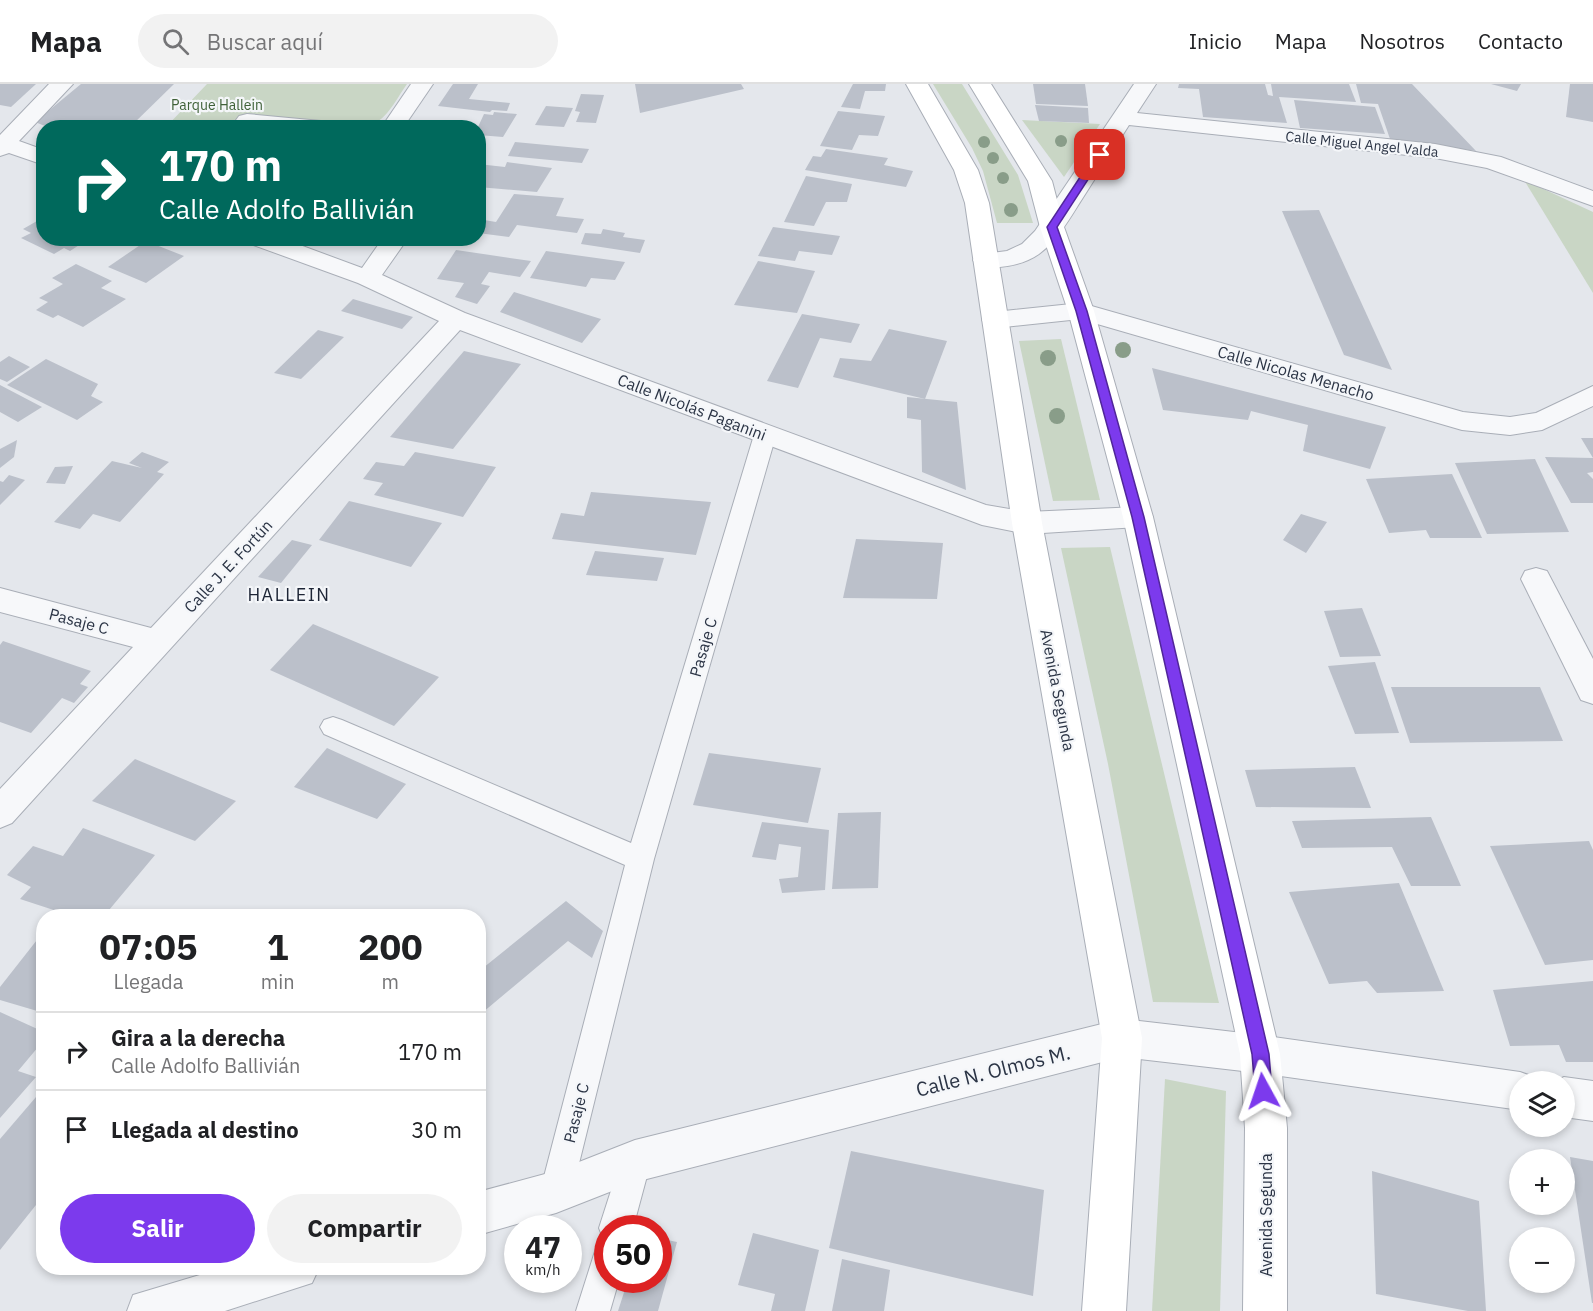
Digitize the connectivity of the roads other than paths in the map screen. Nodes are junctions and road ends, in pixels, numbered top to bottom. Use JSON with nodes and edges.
{"nodes":[{"id":1,"x":62,"y":84,"type":"edge"},
{"id":2,"x":422,"y":84,"type":"edge"},
{"id":3,"x":917,"y":84,"type":"edge"},
{"id":4,"x":980,"y":84,"type":"edge"},
{"id":5,"x":1145,"y":84,"type":"edge"},
{"id":6,"x":1123,"y":118,"type":"junction"},
{"id":7,"x":397,"y":120,"type":"edge"},
{"id":8,"x":2,"y":146,"type":"edge"},
{"id":9,"x":36,"y":157,"type":"edge"},
{"id":10,"x":1593,"y":199,"type":"edge"},
{"id":11,"x":1052,"y":227,"type":"junction"},
{"id":12,"x":279,"y":246,"type":"edge"},
{"id":13,"x":390,"y":246,"type":"edge"},
{"id":14,"x":985,"y":260,"type":"junction"},
{"id":15,"x":366,"y":278,"type":"junction"},
{"id":16,"x":1081,"y":311,"type":"junction"},
{"id":17,"x":456,"y":319,"type":"junction"},
{"id":18,"x":995,"y":321,"type":"junction"},
{"id":19,"x":1593,"y":396,"type":"edge"},
{"id":20,"x":765,"y":435,"type":"junction"},
{"id":21,"x":1138,"y":517,"type":"junction"},
{"id":22,"x":1027,"y":523,"type":"junction"},
{"id":23,"x":1536,"y":579,"type":"dead end"},
{"id":24,"x":0,"y":600,"type":"edge"},
{"id":25,"x":158,"y":642,"type":"junction"},
{"id":26,"x":1593,"y":691,"type":"edge"},
{"id":27,"x":333,"y":727,"type":"dead end"},
{"id":28,"x":0,"y":813,"type":"edge"},
{"id":29,"x":640,"y":859,"type":"junction"},
{"id":30,"x":1122,"y":1038,"type":"junction"},
{"id":31,"x":1260,"y":1054,"type":"junction"},
{"id":32,"x":1509,"y":1089,"type":"edge"},
{"id":33,"x":1575,"y":1099,"type":"edge"},
{"id":34,"x":1593,"y":1101,"type":"edge"},
{"id":35,"x":635,"y":1161,"type":"junction"},
{"id":36,"x":556,"y":1192,"type":"junction"},
{"id":37,"x":486,"y":1212,"type":"edge"},
{"id":38,"x":620,"y":1215,"type":"edge"},
{"id":39,"x":273,"y":1275,"type":"edge"},
{"id":40,"x":598,"y":1293,"type":"edge"},
{"id":41,"x":149,"y":1311,"type":"edge"},
{"id":42,"x":593,"y":1311,"type":"edge"},
{"id":43,"x":1104,"y":1311,"type":"edge"},
{"id":44,"x":1265,"y":1311,"type":"edge"}],
"edges":[{"from":1,"to":8,"type":"street"},
{"from":2,"to":7,"type":"street"},
{"from":3,"to":14,"type":"main road","name":"Avenida Segunda"},
{"from":4,"to":11,"type":"main road","name":"Avenida Segunda"},
{"from":5,"to":6,"type":"street"},
{"from":6,"to":10,"type":"street","name":"Calle Miguel Angel Valda"},
{"from":6,"to":11,"type":"street"},
{"from":8,"to":9,"type":"street"},
{"from":11,"to":14,"type":"street"},
{"from":11,"to":16,"type":"main road","name":"Avenida Segunda"},
{"from":12,"to":15,"type":"street","name":"Calle Nicolás Paganini"},
{"from":13,"to":15,"type":"street"},
{"from":14,"to":18,"type":"main road","name":"Avenida Segunda"},
{"from":15,"to":17,"type":"street","name":"Calle Nicolás Paganini"},
{"from":16,"to":18,"type":"street","name":"Calle Nicolas Menacho"},
{"from":16,"to":19,"type":"street","name":"Calle Nicolas Menacho"},
{"from":16,"to":21,"type":"main road","name":"Avenida Segunda"},
{"from":17,"to":20,"type":"street","name":"Calle Nicolás Paganini"},
{"from":17,"to":25,"type":"street","name":"Calle J. E. Fortún"},
{"from":18,"to":22,"type":"main road","name":"Avenida Segunda"},
{"from":20,"to":22,"type":"street","name":"Calle Nicolás Paganini"},
{"from":20,"to":29,"type":"lane","name":"Pasaje C"},
{"from":21,"to":22,"type":"street","name":"Calle Nicolás Paganini"},
{"from":21,"to":31,"type":"main road","name":"Avenida Segunda"},
{"from":22,"to":30,"type":"main road","name":"Avenida Segunda"},
{"from":23,"to":26,"type":"street"},
{"from":24,"to":25,"type":"street","name":"Pasaje C"},
{"from":25,"to":28,"type":"street","name":"Calle J. E. Fortún"},
{"from":27,"to":29,"type":"lane"},
{"from":29,"to":36,"type":"lane","name":"Pasaje C"},
{"from":30,"to":31,"type":"street","name":"Calle N. Olmos M."},
{"from":30,"to":35,"type":"street","name":"Calle N. Olmos M."},
{"from":30,"to":43,"type":"main road","name":"Avenida Segunda"},
{"from":31,"to":32,"type":"street","name":"Calle N. Olmos M."},
{"from":31,"to":44,"type":"main road","name":"Avenida Segunda"},
{"from":33,"to":34,"type":"street"},
{"from":35,"to":36,"type":"street","name":"Calle N. Olmos M."},
{"from":35,"to":38,"type":"lane"},
{"from":36,"to":37,"type":"street","name":"Calle N. Olmos M."},
{"from":39,"to":41,"type":"street"},
{"from":40,"to":42,"type":"lane"}]}
